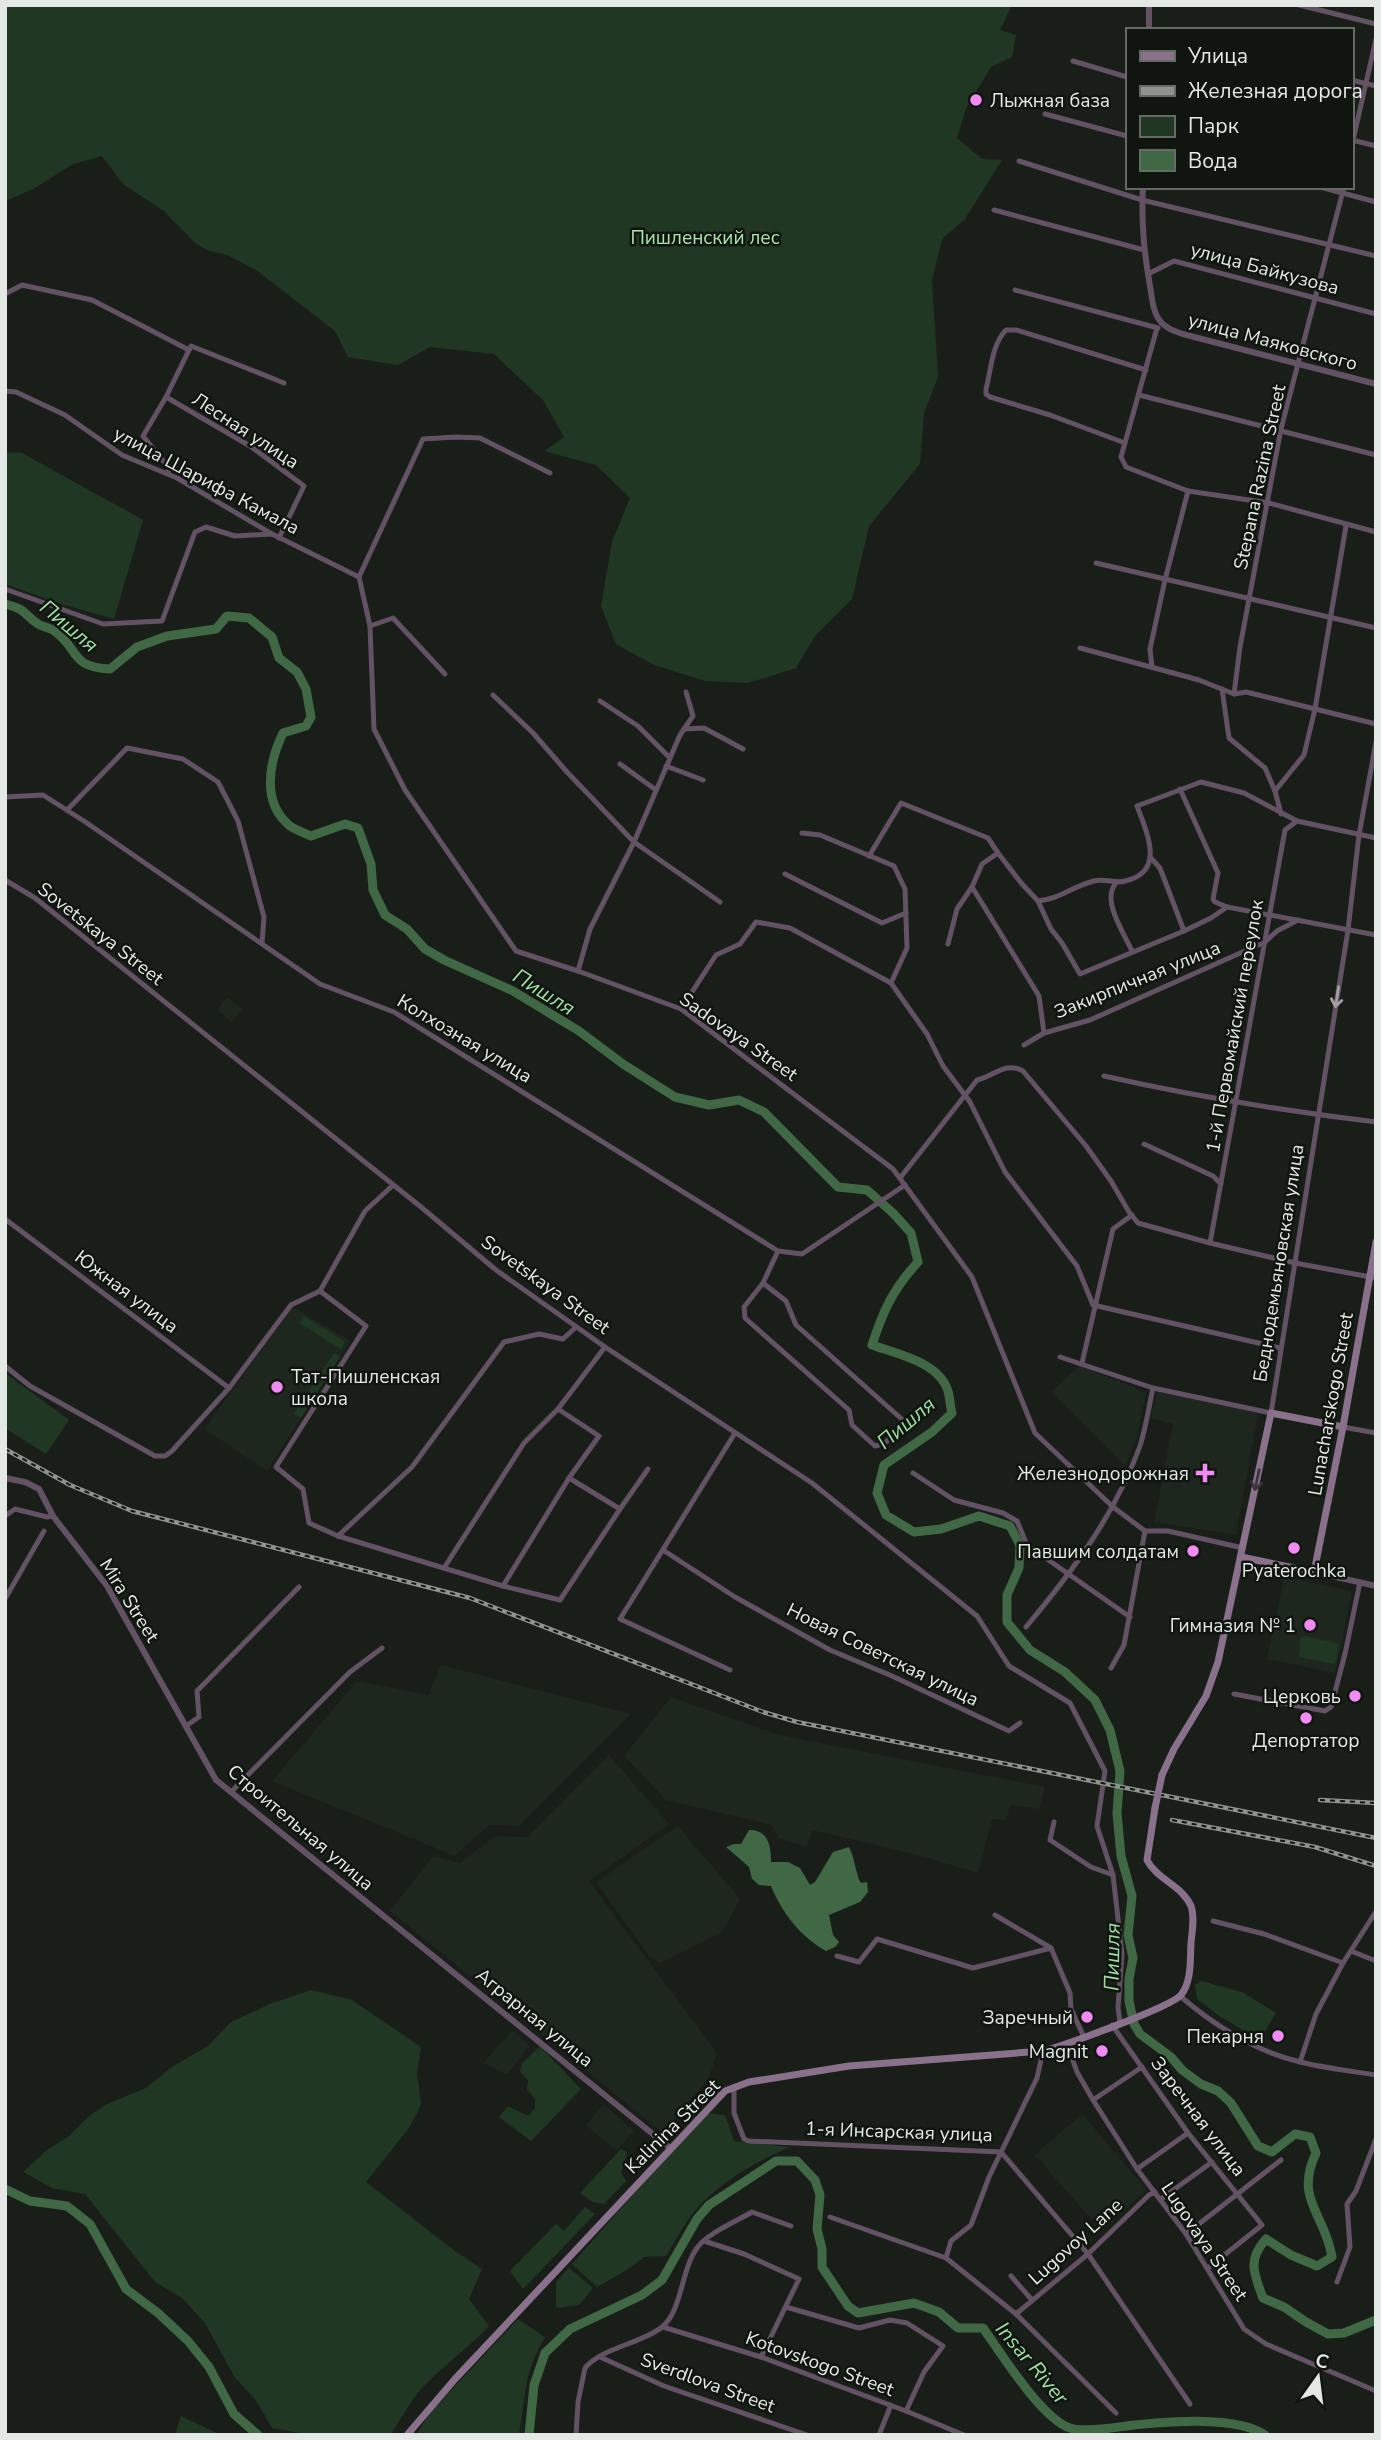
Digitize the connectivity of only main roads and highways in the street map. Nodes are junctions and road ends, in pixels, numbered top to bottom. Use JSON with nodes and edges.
{"nodes":[{"id":1,"x":1376,"y":1242,"type":"edge"},
{"id":2,"x":1372,"y":1277,"type":"edge"},
{"id":3,"x":1343,"y":1427,"type":"junction"},
{"id":4,"x":1241,"y":1557,"type":"junction"},
{"id":5,"x":1180,"y":1996,"type":"joint"},
{"id":6,"x":407,"y":2435,"type":"edge"}],
"edges":[{"from":1,"to":2,"type":"main road","name":"Lunacharskogo Street"},
{"from":2,"to":3,"type":"main road","name":"Lunacharskogo Street"},
{"from":3,"to":4,"type":"main road","name":"Беднодемьяновская улица","one_way":true},
{"from":3,"to":4,"type":"main road","name":"Lunacharskogo Street"},
{"from":4,"to":5,"type":"main road","name":"Беднодемьяновская улица","bridge":true},
{"from":5,"to":6,"type":"main road","name":"Kalinina Street"}]}
